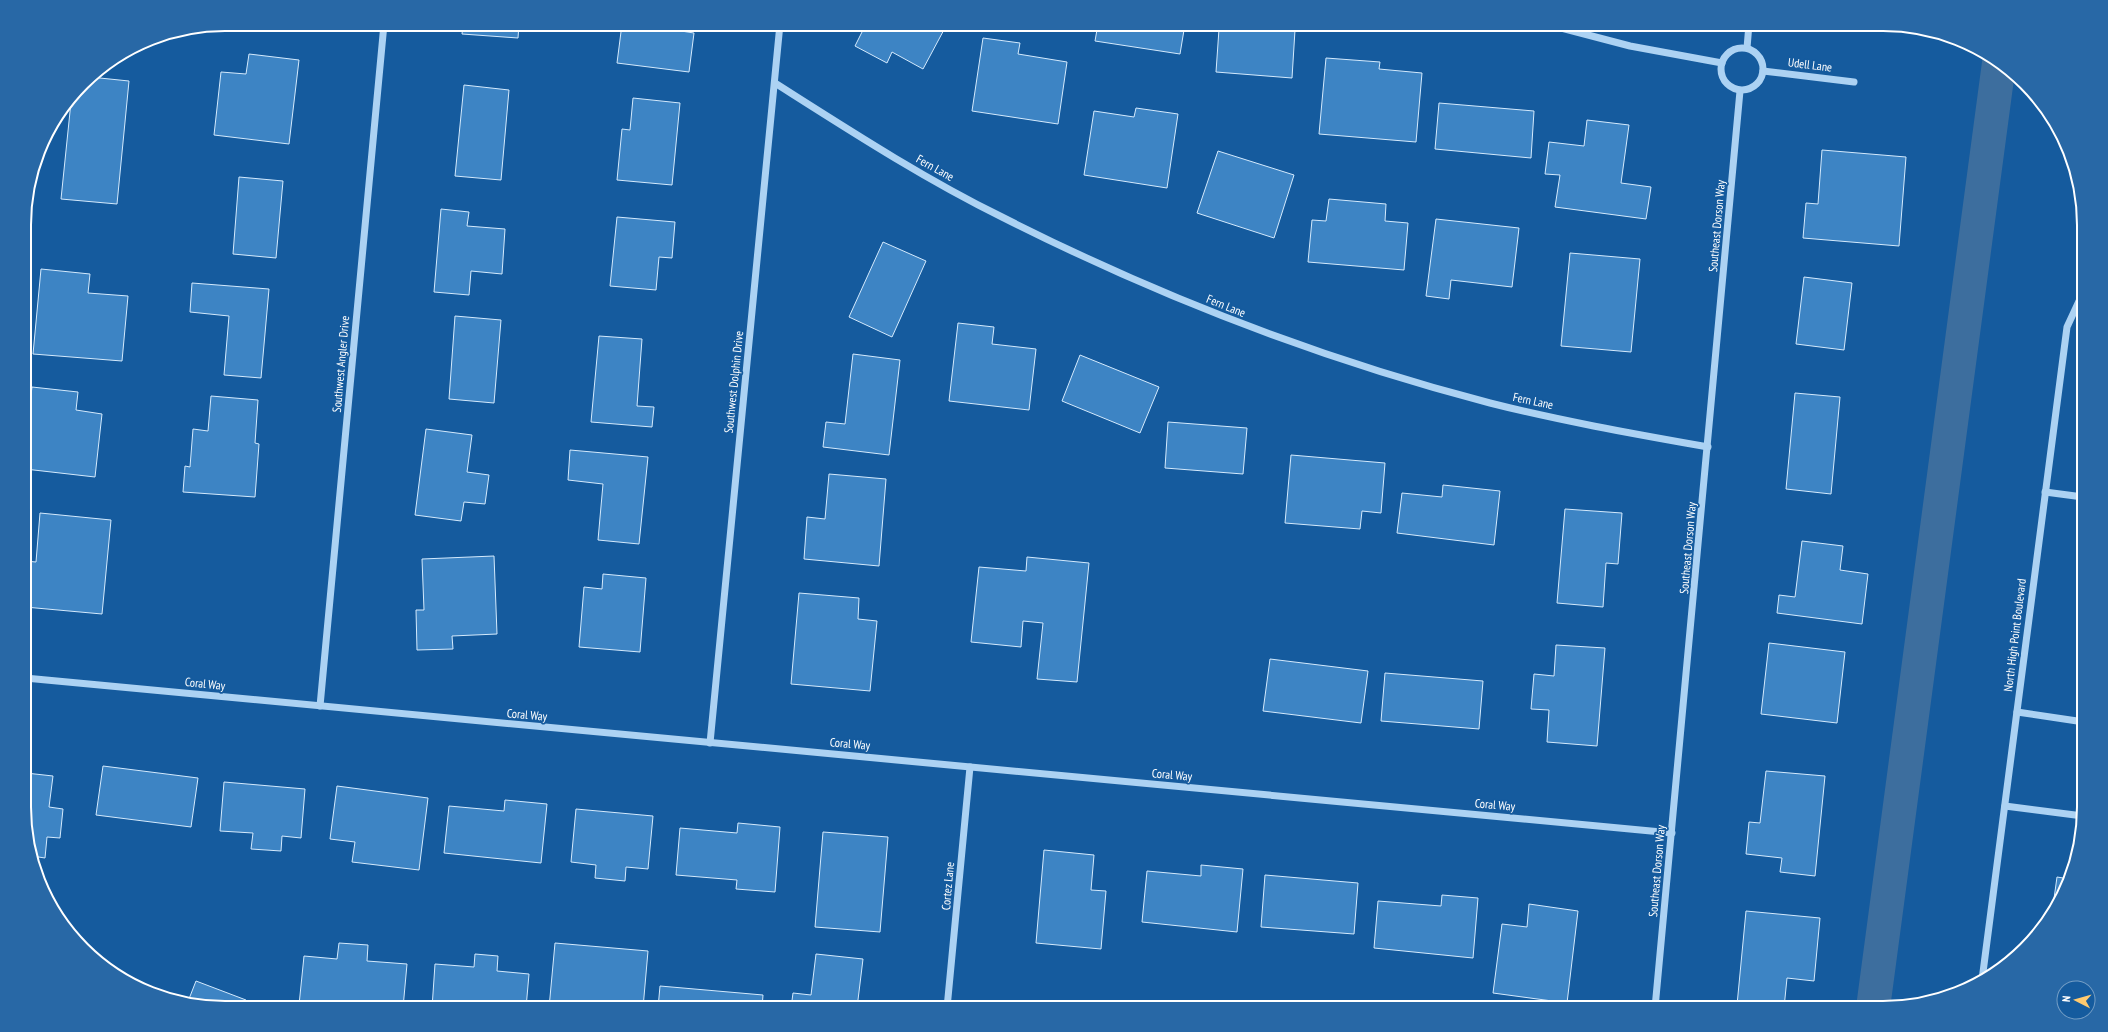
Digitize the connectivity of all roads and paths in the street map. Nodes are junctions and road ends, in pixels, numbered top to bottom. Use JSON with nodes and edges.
{"nodes":[{"id":1,"x":383,"y":31,"type":"edge"},
{"id":2,"x":779,"y":31,"type":"edge"},
{"id":3,"x":1573,"y":31,"type":"edge"},
{"id":4,"x":1748,"y":31,"type":"edge"},
{"id":5,"x":1747,"y":48,"type":"junction"},
{"id":6,"x":1722,"y":63,"type":"junction"},
{"id":7,"x":1763,"y":70,"type":"junction"},
{"id":8,"x":1854,"y":82,"type":"dead end"},
{"id":9,"x":775,"y":83,"type":"junction"},
{"id":10,"x":1740,"y":91,"type":"junction"},
{"id":11,"x":2077,"y":305,"type":"edge"},
{"id":12,"x":1708,"y":447,"type":"junction"},
{"id":13,"x":2045,"y":492,"type":"junction"},
{"id":14,"x":2077,"y":496,"type":"edge"},
{"id":15,"x":31,"y":679,"type":"edge"},
{"id":16,"x":320,"y":706,"type":"junction"},
{"id":17,"x":2017,"y":712,"type":"junction"},
{"id":18,"x":2077,"y":721,"type":"edge"},
{"id":19,"x":710,"y":743,"type":"junction"},
{"id":20,"x":970,"y":767,"type":"junction"},
{"id":21,"x":2005,"y":806,"type":"junction"},
{"id":22,"x":2077,"y":815,"type":"edge"},
{"id":23,"x":1672,"y":833,"type":"junction"},
{"id":24,"x":1983,"y":973,"type":"edge"},
{"id":25,"x":948,"y":1001,"type":"edge"},
{"id":26,"x":1657,"y":1001,"type":"edge"}],
"edges":[{"from":1,"to":16,"type":"street","name":"Southwest Angler Drive"},
{"from":2,"to":9,"type":"street","name":"Southwest Dolphin Drive"},
{"from":3,"to":6,"type":"street"},
{"from":4,"to":5,"type":"street"},
{"from":5,"to":6,"type":"street"},
{"from":5,"to":7,"type":"street"},
{"from":6,"to":10,"type":"street"},
{"from":7,"to":8,"type":"street","name":"Udell Lane"},
{"from":7,"to":10,"type":"street"},
{"from":9,"to":12,"type":"street","name":"Fern Lane"},
{"from":9,"to":19,"type":"street","name":"Southwest Dolphin Drive"},
{"from":10,"to":12,"type":"street","name":"Southeast Dorson Way"},
{"from":11,"to":13,"type":"street","name":"North High Point Boulevard"},
{"from":12,"to":23,"type":"street","name":"Southeast Dorson Way"},
{"from":13,"to":14,"type":"street"},
{"from":13,"to":17,"type":"street","name":"North High Point Boulevard"},
{"from":15,"to":16,"type":"street","name":"Coral Way"},
{"from":16,"to":19,"type":"street","name":"Coral Way"},
{"from":17,"to":18,"type":"street"},
{"from":17,"to":21,"type":"street","name":"North High Point Boulevard"},
{"from":19,"to":20,"type":"street","name":"Coral Way"},
{"from":20,"to":23,"type":"street","name":"Coral Way"},
{"from":20,"to":25,"type":"street","name":"Cortez Lane"},
{"from":21,"to":22,"type":"street"},
{"from":21,"to":24,"type":"street","name":"North High Point Boulevard"},
{"from":23,"to":26,"type":"street","name":"Southeast Dorson Way"}]}
